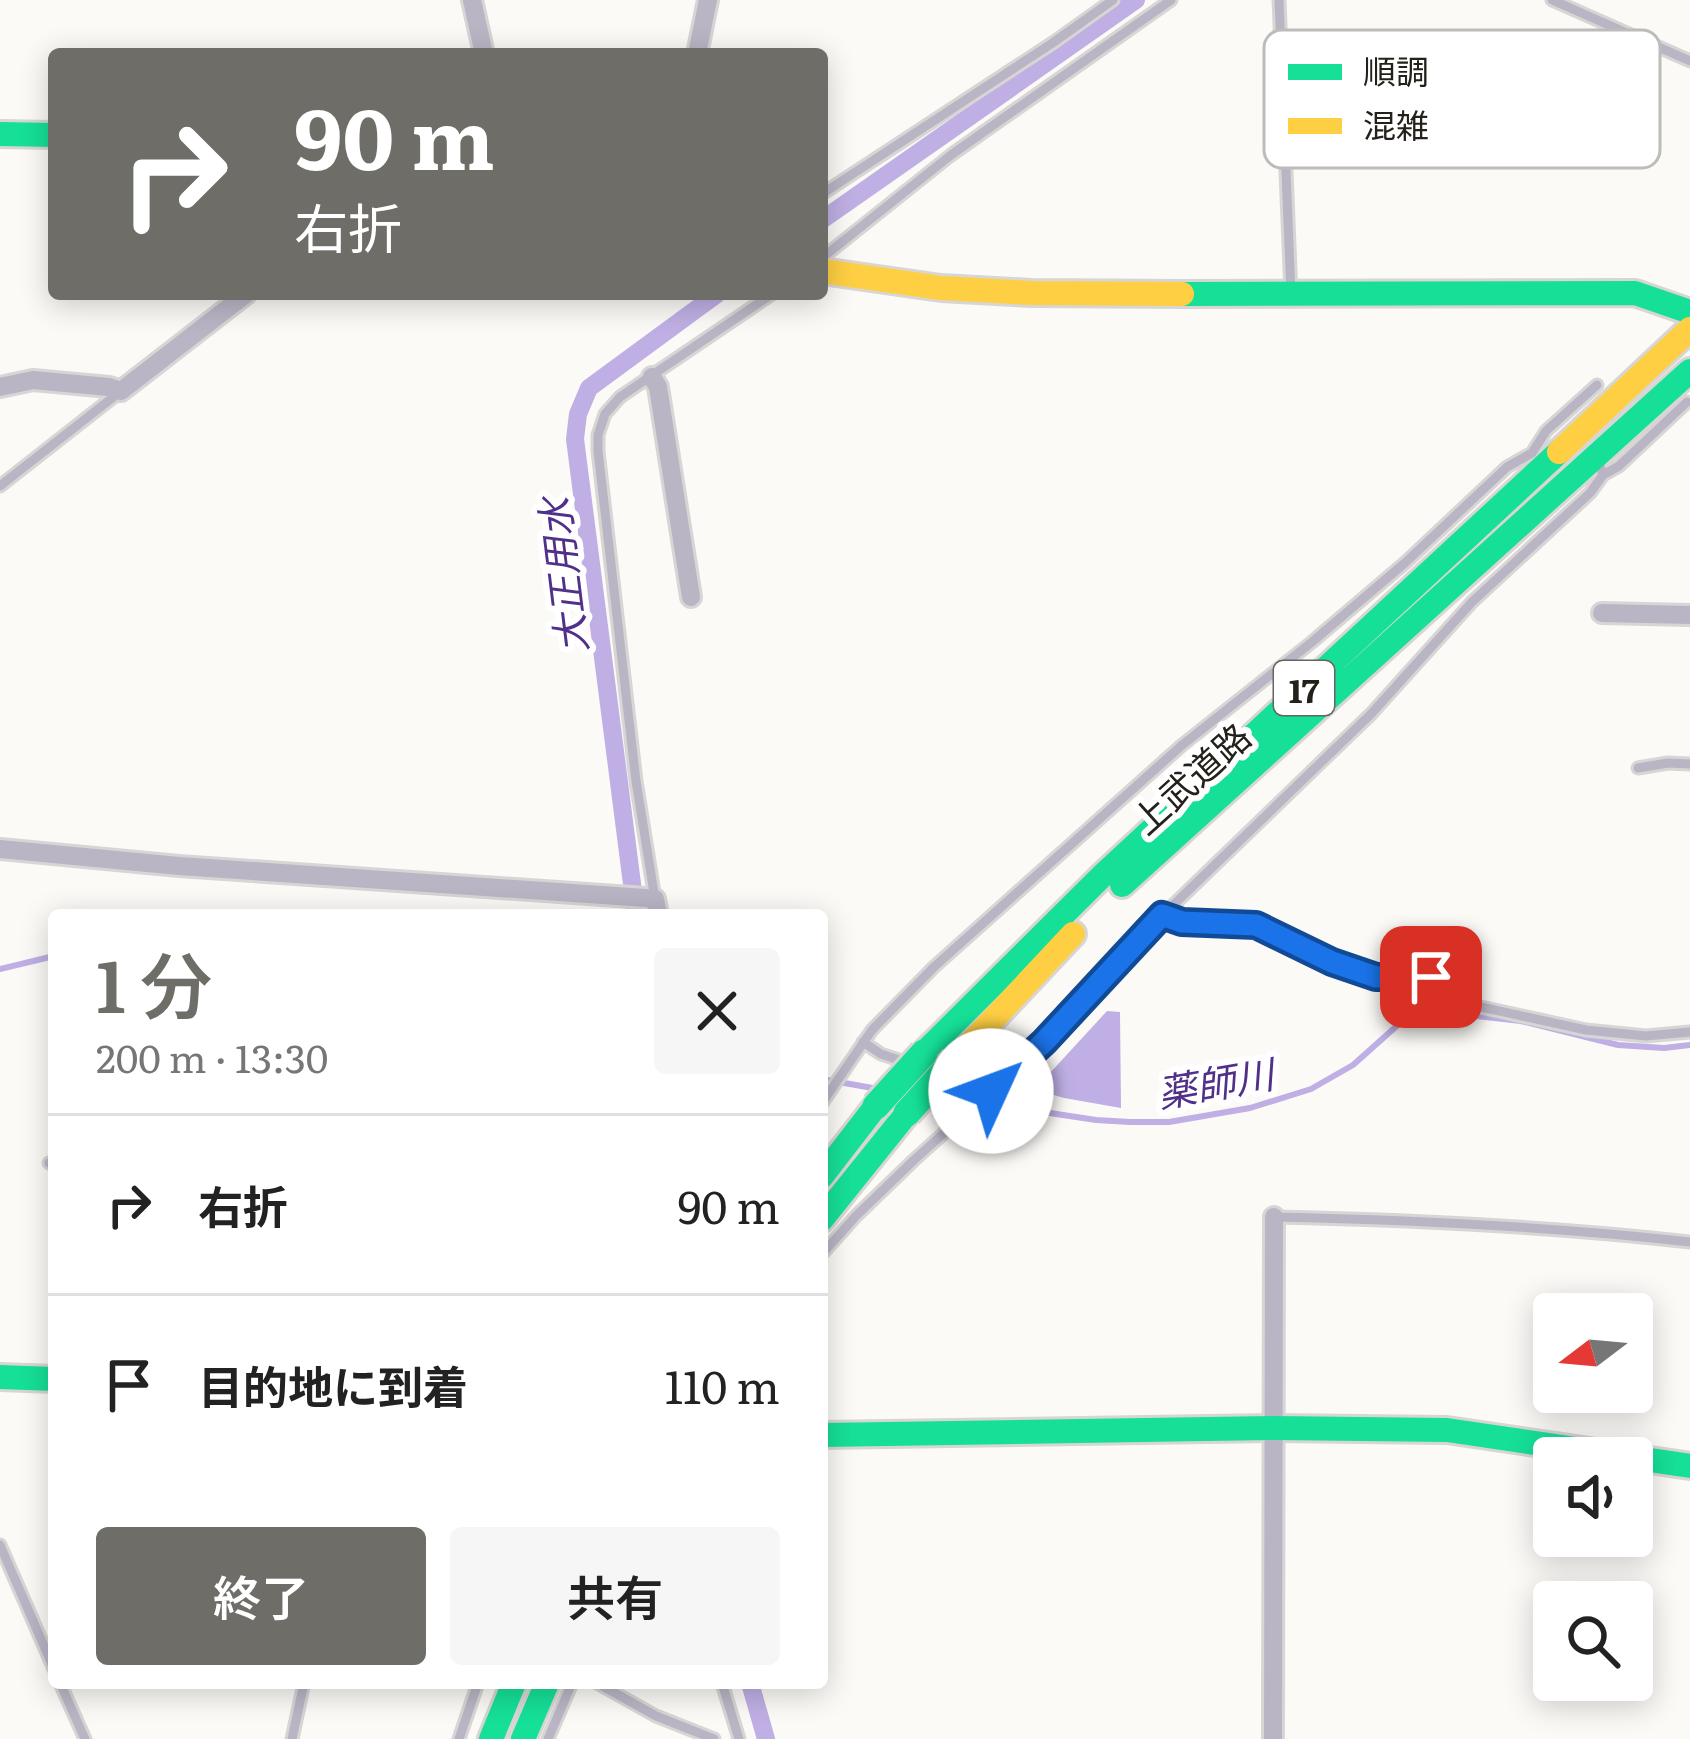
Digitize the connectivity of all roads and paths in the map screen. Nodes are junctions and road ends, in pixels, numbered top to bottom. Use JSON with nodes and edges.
{"nodes":[{"id":1,"x":472,"y":0,"type":"edge"},
{"id":2,"x":708,"y":0,"type":"edge"},
{"id":3,"x":1113,"y":0,"type":"edge"},
{"id":4,"x":1172,"y":0,"type":"edge"},
{"id":5,"x":1279,"y":0,"type":"edge"},
{"id":6,"x":1552,"y":0,"type":"edge"},
{"id":7,"x":1280,"y":30,"type":"edge"},
{"id":8,"x":1620,"y":30,"type":"edge"},
{"id":9,"x":483,"y":48,"type":"edge"},
{"id":10,"x":698,"y":48,"type":"edge"},
{"id":11,"x":1660,"y":48,"type":"edge"},
{"id":12,"x":1690,"y":61,"type":"edge"},
{"id":13,"x":0,"y":134,"type":"edge"},
{"id":14,"x":48,"y":135,"type":"edge"},
{"id":15,"x":1286,"y":168,"type":"edge"},
{"id":16,"x":828,"y":190,"type":"edge"},
{"id":17,"x":828,"y":253,"type":"edge"},
{"id":18,"x":828,"y":272,"type":"edge"},
{"id":19,"x":1291,"y":294,"type":"junction"},
{"id":20,"x":239,"y":300,"type":"edge"},
{"id":21,"x":763,"y":300,"type":"edge"},
{"id":22,"x":1690,"y":312,"type":"edge"},
{"id":23,"x":1690,"y":329,"type":"edge"},
{"id":24,"x":1690,"y":370,"type":"edge"},
{"id":25,"x":652,"y":377,"type":"junction"},
{"id":26,"x":1597,"y":385,"type":"dead end"},
{"id":27,"x":0,"y":387,"type":"edge"},
{"id":28,"x":121,"y":391,"type":"junction"},
{"id":29,"x":1687,"y":402,"type":"dead end"},
{"id":30,"x":1538,"y":458,"type":"junction"},
{"id":31,"x":1600,"y":465,"type":"junction"},
{"id":32,"x":0,"y":486,"type":"edge"},
{"id":33,"x":691,"y":597,"type":"dead end"},
{"id":34,"x":1602,"y":613,"type":"dead end"},
{"id":35,"x":1690,"y":615,"type":"edge"},
{"id":36,"x":1690,"y":764,"type":"edge"},
{"id":37,"x":1638,"y":767,"type":"dead end"},
{"id":38,"x":0,"y":849,"type":"edge"},
{"id":39,"x":653,"y":904,"type":"edge"},
{"id":40,"x":1162,"y":915,"type":"junction"},
{"id":41,"x":1690,"y":1032,"type":"edge"},
{"id":42,"x":863,"y":1042,"type":"junction"},
{"id":43,"x":991,"y":1091,"type":"junction"},
{"id":44,"x":828,"y":1094,"type":"edge"},
{"id":45,"x":828,"y":1169,"type":"edge"},
{"id":46,"x":828,"y":1212,"type":"edge"},
{"id":47,"x":1274,"y":1216,"type":"joint"},
{"id":48,"x":1690,"y":1242,"type":"edge"},
{"id":49,"x":828,"y":1248,"type":"edge"},
{"id":50,"x":0,"y":1377,"type":"edge"},
{"id":51,"x":48,"y":1379,"type":"edge"},
{"id":52,"x":1273,"y":1428,"type":"junction"},
{"id":53,"x":828,"y":1435,"type":"edge"},
{"id":54,"x":1690,"y":1466,"type":"edge"},
{"id":55,"x":0,"y":1545,"type":"edge"},
{"id":56,"x":48,"y":1655,"type":"edge"},
{"id":57,"x":63,"y":1689,"type":"edge"},
{"id":58,"x":303,"y":1689,"type":"edge"},
{"id":59,"x":476,"y":1689,"type":"edge"},
{"id":60,"x":512,"y":1689,"type":"edge"},
{"id":61,"x":544,"y":1689,"type":"edge"},
{"id":62,"x":569,"y":1689,"type":"edge"},
{"id":63,"x":608,"y":1689,"type":"edge"},
{"id":64,"x":724,"y":1689,"type":"edge"},
{"id":65,"x":85,"y":1739,"type":"edge"},
{"id":66,"x":292,"y":1739,"type":"edge"},
{"id":67,"x":459,"y":1739,"type":"edge"},
{"id":68,"x":491,"y":1739,"type":"edge"},
{"id":69,"x":523,"y":1739,"type":"edge"},
{"id":70,"x":548,"y":1739,"type":"edge"},
{"id":71,"x":714,"y":1739,"type":"edge"},
{"id":72,"x":739,"y":1739,"type":"edge"},
{"id":73,"x":1273,"y":1739,"type":"edge"}],
"edges":[{"from":1,"to":9,"type":"street"},
{"from":2,"to":10,"type":"street"},
{"from":3,"to":16,"type":"lane"},
{"from":4,"to":17,"type":"lane"},
{"from":5,"to":7,"type":"lane"},
{"from":6,"to":8,"type":"lane"},
{"from":11,"to":12,"type":"lane"},
{"from":13,"to":14,"type":"main road"},
{"from":15,"to":19,"type":"lane"},
{"from":18,"to":19,"type":"main road"},
{"from":19,"to":22,"type":"main road"},
{"from":20,"to":28,"type":"street"},
{"from":21,"to":25,"type":"lane"},
{"from":23,"to":30,"type":"main road","name":"上武道路","number":"17"},
{"from":24,"to":31,"type":"main road","name":"上武道路","number":"17"},
{"from":25,"to":33,"type":"street"},
{"from":25,"to":39,"type":"lane"},
{"from":26,"to":30,"type":"lane"},
{"from":27,"to":28,"type":"street"},
{"from":28,"to":32,"type":"lane"},
{"from":29,"to":31,"type":"lane"},
{"from":30,"to":42,"type":"lane"},
{"from":30,"to":45,"type":"main road","name":"上武道路","number":"17","bridge":true},
{"from":31,"to":40,"type":"lane"},
{"from":31,"to":46,"type":"main road","name":"上武道路","number":"17","bridge":true},
{"from":34,"to":35,"type":"street"},
{"from":36,"to":37,"type":"lane"},
{"from":38,"to":39,"type":"street"},
{"from":40,"to":41,"type":"lane"},
{"from":40,"to":43,"type":"lane"},
{"from":42,"to":43,"type":"lane"},
{"from":42,"to":44,"type":"lane"},
{"from":43,"to":49,"type":"lane"},
{"from":47,"to":48,"type":"lane"},
{"from":47,"to":52,"type":"street"},
{"from":50,"to":51,"type":"main road"},
{"from":52,"to":53,"type":"main road"},
{"from":52,"to":54,"type":"main road"},
{"from":52,"to":73,"type":"street"},
{"from":55,"to":56,"type":"lane"},
{"from":57,"to":65,"type":"lane"},
{"from":58,"to":66,"type":"lane"},
{"from":59,"to":67,"type":"lane"},
{"from":60,"to":68,"type":"main road"},
{"from":61,"to":69,"type":"main road"},
{"from":62,"to":70,"type":"lane"},
{"from":63,"to":71,"type":"lane"},
{"from":64,"to":72,"type":"lane"}]}
